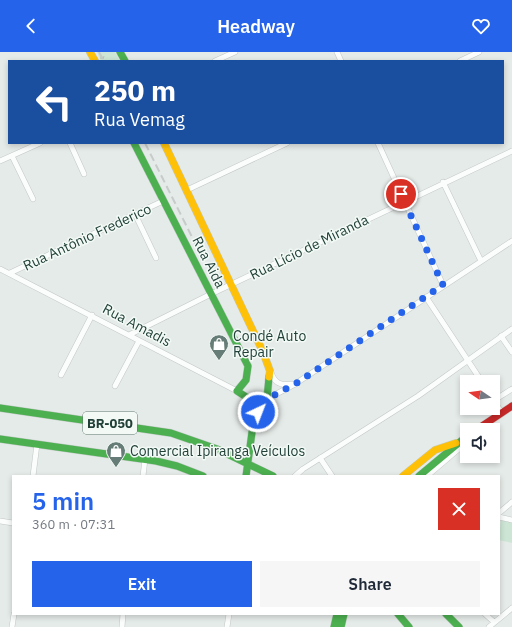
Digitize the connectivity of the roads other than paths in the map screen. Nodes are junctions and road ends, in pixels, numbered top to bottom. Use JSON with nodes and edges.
{"nodes":[{"id":1,"x":235,"y":52,"type":"edge"},
{"id":2,"x":479,"y":52,"type":"edge"},
{"id":3,"x":217,"y":60,"type":"edge"},
{"id":4,"x":462,"y":60,"type":"edge"},
{"id":5,"x":38,"y":144,"type":"edge"},
{"id":6,"x":70,"y":144,"type":"edge"},
{"id":7,"x":134,"y":144,"type":"edge"},
{"id":8,"x":164,"y":144,"type":"edge"},
{"id":9,"x":285,"y":144,"type":"edge"},
{"id":10,"x":378,"y":144,"type":"edge"},
{"id":11,"x":512,"y":151,"type":"edge"},
{"id":12,"x":12,"y":156,"type":"junction"},
{"id":13,"x":0,"y":162,"type":"edge"},
{"id":14,"x":84,"y":174,"type":"dead end"},
{"id":15,"x":443,"y":182,"type":"junction"},
{"id":16,"x":187,"y":190,"type":"junction"},
{"id":17,"x":33,"y":199,"type":"dead end"},
{"id":18,"x":163,"y":201,"type":"junction"},
{"id":19,"x":404,"y":201,"type":"junction"},
{"id":20,"x":135,"y":214,"type":"junction"},
{"id":21,"x":512,"y":240,"type":"edge"},
{"id":22,"x":156,"y":258,"type":"dead end"},
{"id":23,"x":481,"y":261,"type":"junction"},
{"id":24,"x":0,"y":269,"type":"edge"},
{"id":25,"x":10,"y":273,"type":"junction"},
{"id":26,"x":230,"y":284,"type":"junction"},
{"id":27,"x":443,"y":285,"type":"junction"},
{"id":28,"x":211,"y":294,"type":"junction"},
{"id":29,"x":426,"y":297,"type":"junction"},
{"id":30,"x":92,"y":315,"type":"junction"},
{"id":31,"x":512,"y":328,"type":"edge"},
{"id":32,"x":129,"y":335,"type":"junction"},
{"id":33,"x":501,"y":336,"type":"junction"},
{"id":34,"x":139,"y":341,"type":"junction"},
{"id":35,"x":512,"y":352,"type":"edge"},
{"id":36,"x":468,"y":361,"type":"junction"},
{"id":37,"x":270,"y":371,"type":"junction"},
{"id":38,"x":61,"y":375,"type":"dead end"},
{"id":39,"x":477,"y":375,"type":"edge"},
{"id":40,"x":295,"y":384,"type":"junction"},
{"id":41,"x":115,"y":386,"type":"dead end"},
{"id":42,"x":512,"y":389,"type":"edge"},
{"id":43,"x":237,"y":391,"type":"junction"},
{"id":44,"x":500,"y":396,"type":"edge"},
{"id":45,"x":267,"y":399,"type":"junction"},
{"id":46,"x":260,"y":406,"type":"junction"},
{"id":47,"x":512,"y":406,"type":"edge"},
{"id":48,"x":0,"y":408,"type":"edge"},
{"id":49,"x":500,"y":410,"type":"edge"},
{"id":50,"x":502,"y":413,"type":"junction"},
{"id":51,"x":488,"y":423,"type":"edge"},
{"id":52,"x":0,"y":438,"type":"edge"},
{"id":53,"x":460,"y":440,"type":"edge"},
{"id":54,"x":456,"y":443,"type":"junction"},
{"id":55,"x":38,"y":444,"type":"junction"},
{"id":56,"x":460,"y":448,"type":"edge"},
{"id":57,"x":320,"y":458,"type":"junction"},
{"id":58,"x":145,"y":459,"type":"junction"},
{"id":59,"x":248,"y":464,"type":"junction"},
{"id":60,"x":33,"y":475,"type":"edge"},
{"id":61,"x":143,"y":475,"type":"edge"},
{"id":62,"x":200,"y":475,"type":"edge"},
{"id":63,"x":246,"y":475,"type":"edge"},
{"id":64,"x":271,"y":475,"type":"edge"},
{"id":65,"x":296,"y":475,"type":"edge"},
{"id":66,"x":331,"y":475,"type":"edge"},
{"id":67,"x":404,"y":475,"type":"edge"},
{"id":68,"x":420,"y":475,"type":"edge"},
{"id":69,"x":428,"y":475,"type":"edge"},
{"id":70,"x":512,"y":502,"type":"edge"},
{"id":71,"x":500,"y":512,"type":"edge"},
{"id":72,"x":500,"y":517,"type":"edge"},
{"id":73,"x":512,"y":520,"type":"edge"},
{"id":74,"x":0,"y":521,"type":"edge"},
{"id":75,"x":12,"y":523,"type":"edge"},
{"id":76,"x":512,"y":608,"type":"edge"},
{"id":77,"x":14,"y":615,"type":"edge"},
{"id":78,"x":124,"y":615,"type":"edge"},
{"id":79,"x":229,"y":615,"type":"edge"},
{"id":80,"x":337,"y":615,"type":"edge"},
{"id":81,"x":344,"y":615,"type":"edge"},
{"id":82,"x":399,"y":615,"type":"edge"},
{"id":83,"x":447,"y":615,"type":"edge"},
{"id":84,"x":486,"y":615,"type":"edge"},
{"id":85,"x":494,"y":622,"type":"junction"},
{"id":86,"x":12,"y":627,"type":"edge"},
{"id":87,"x":122,"y":627,"type":"edge"},
{"id":88,"x":227,"y":627,"type":"edge"},
{"id":89,"x":334,"y":627,"type":"edge"},
{"id":90,"x":341,"y":627,"type":"edge"},
{"id":91,"x":409,"y":627,"type":"edge"},
{"id":92,"x":459,"y":627,"type":"edge"},
{"id":93,"x":489,"y":627,"type":"edge"}],
"edges":[{"from":1,"to":3,"type":"street"},
{"from":2,"to":4,"type":"street"},
{"from":5,"to":12,"type":"street"},
{"from":6,"to":14,"type":"street"},
{"from":7,"to":18,"type":"main road","name":"Rua Aida"},
{"from":8,"to":16,"type":"main road","name":"Rua Aida"},
{"from":9,"to":16,"type":"street"},
{"from":10,"to":19,"type":"street"},
{"from":11,"to":15,"type":"street","name":"Rua Lício de Miranda"},
{"from":12,"to":13,"type":"street"},
{"from":12,"to":17,"type":"street"},
{"from":15,"to":19,"type":"street","name":"Rua Lício de Miranda"},
{"from":15,"to":23,"type":"street"},
{"from":16,"to":26,"type":"main road","name":"Rua Aida"},
{"from":18,"to":20,"type":"street","name":"Rua Antônio Frederico"},
{"from":18,"to":28,"type":"main road","name":"Rua Aida"},
{"from":19,"to":26,"type":"street","name":"Rua Lício de Miranda"},
{"from":19,"to":27,"type":"street"},
{"from":20,"to":22,"type":"street"},
{"from":20,"to":25,"type":"street","name":"Rua Antônio Frederico"},
{"from":21,"to":23,"type":"street"},
{"from":23,"to":27,"type":"street"},
{"from":24,"to":25,"type":"street","name":"Rua Amadis"},
{"from":25,"to":30,"type":"street","name":"Rua Amadis"},
{"from":26,"to":28,"type":"street","name":"Rua Lício de Miranda"},
{"from":26,"to":37,"type":"main road","name":"Rua Aida"},
{"from":27,"to":29,"type":"street"},
{"from":28,"to":32,"type":"street","name":"Rua Lício de Miranda"},
{"from":28,"to":43,"type":"main road","name":"Rua Aida"},
{"from":29,"to":36,"type":"street"},
{"from":29,"to":40,"type":"street"},
{"from":30,"to":32,"type":"street","name":"Rua Amadis"},
{"from":30,"to":38,"type":"street"},
{"from":31,"to":33,"type":"street"},
{"from":32,"to":34,"type":"street","name":"Rua Amadis"},
{"from":33,"to":35,"type":"street"},
{"from":33,"to":36,"type":"street"},
{"from":34,"to":41,"type":"street"},
{"from":34,"to":43,"type":"street","name":"Rua Amadis"},
{"from":36,"to":39,"type":"street"},
{"from":36,"to":57,"type":"street"},
{"from":37,"to":40,"type":"street"},
{"from":37,"to":45,"type":"main road","name":"Rua Aida"},
{"from":40,"to":45,"type":"street"},
{"from":42,"to":44,"type":"street"},
{"from":43,"to":46,"type":"main road","name":"Rua Amadis"},
{"from":45,"to":46,"type":"main road"},
{"from":46,"to":59,"type":"main road"},
{"from":47,"to":50,"type":"main road"},
{"from":48,"to":59,"type":"main road","number":"BR-050"},
{"from":49,"to":50,"type":"street"},
{"from":50,"to":51,"type":"main road"},
{"from":52,"to":55,"type":"main road","number":"BR-050"},
{"from":53,"to":54,"type":"main road"},
{"from":54,"to":67,"type":"main road"},
{"from":54,"to":68,"type":"main road"},
{"from":55,"to":58,"type":"main road","number":"BR-050"},
{"from":55,"to":60,"type":"street"},
{"from":56,"to":69,"type":"street"},
{"from":57,"to":65,"type":"street"},
{"from":57,"to":66,"type":"street"},
{"from":58,"to":61,"type":"street"},
{"from":58,"to":62,"type":"main road","number":"BR-050"},
{"from":59,"to":63,"type":"main road"},
{"from":59,"to":64,"type":"main road","number":"BR-050"},
{"from":70,"to":71,"type":"street"},
{"from":72,"to":73,"type":"street"},
{"from":74,"to":75,"type":"street"},
{"from":76,"to":85,"type":"street"},
{"from":77,"to":86,"type":"street"},
{"from":78,"to":87,"type":"street"},
{"from":79,"to":88,"type":"street"},
{"from":80,"to":89,"type":"main road"},
{"from":81,"to":90,"type":"main road"},
{"from":82,"to":91,"type":"main road"},
{"from":83,"to":92,"type":"main road"},
{"from":84,"to":85,"type":"street"},
{"from":85,"to":93,"type":"street"}]}
